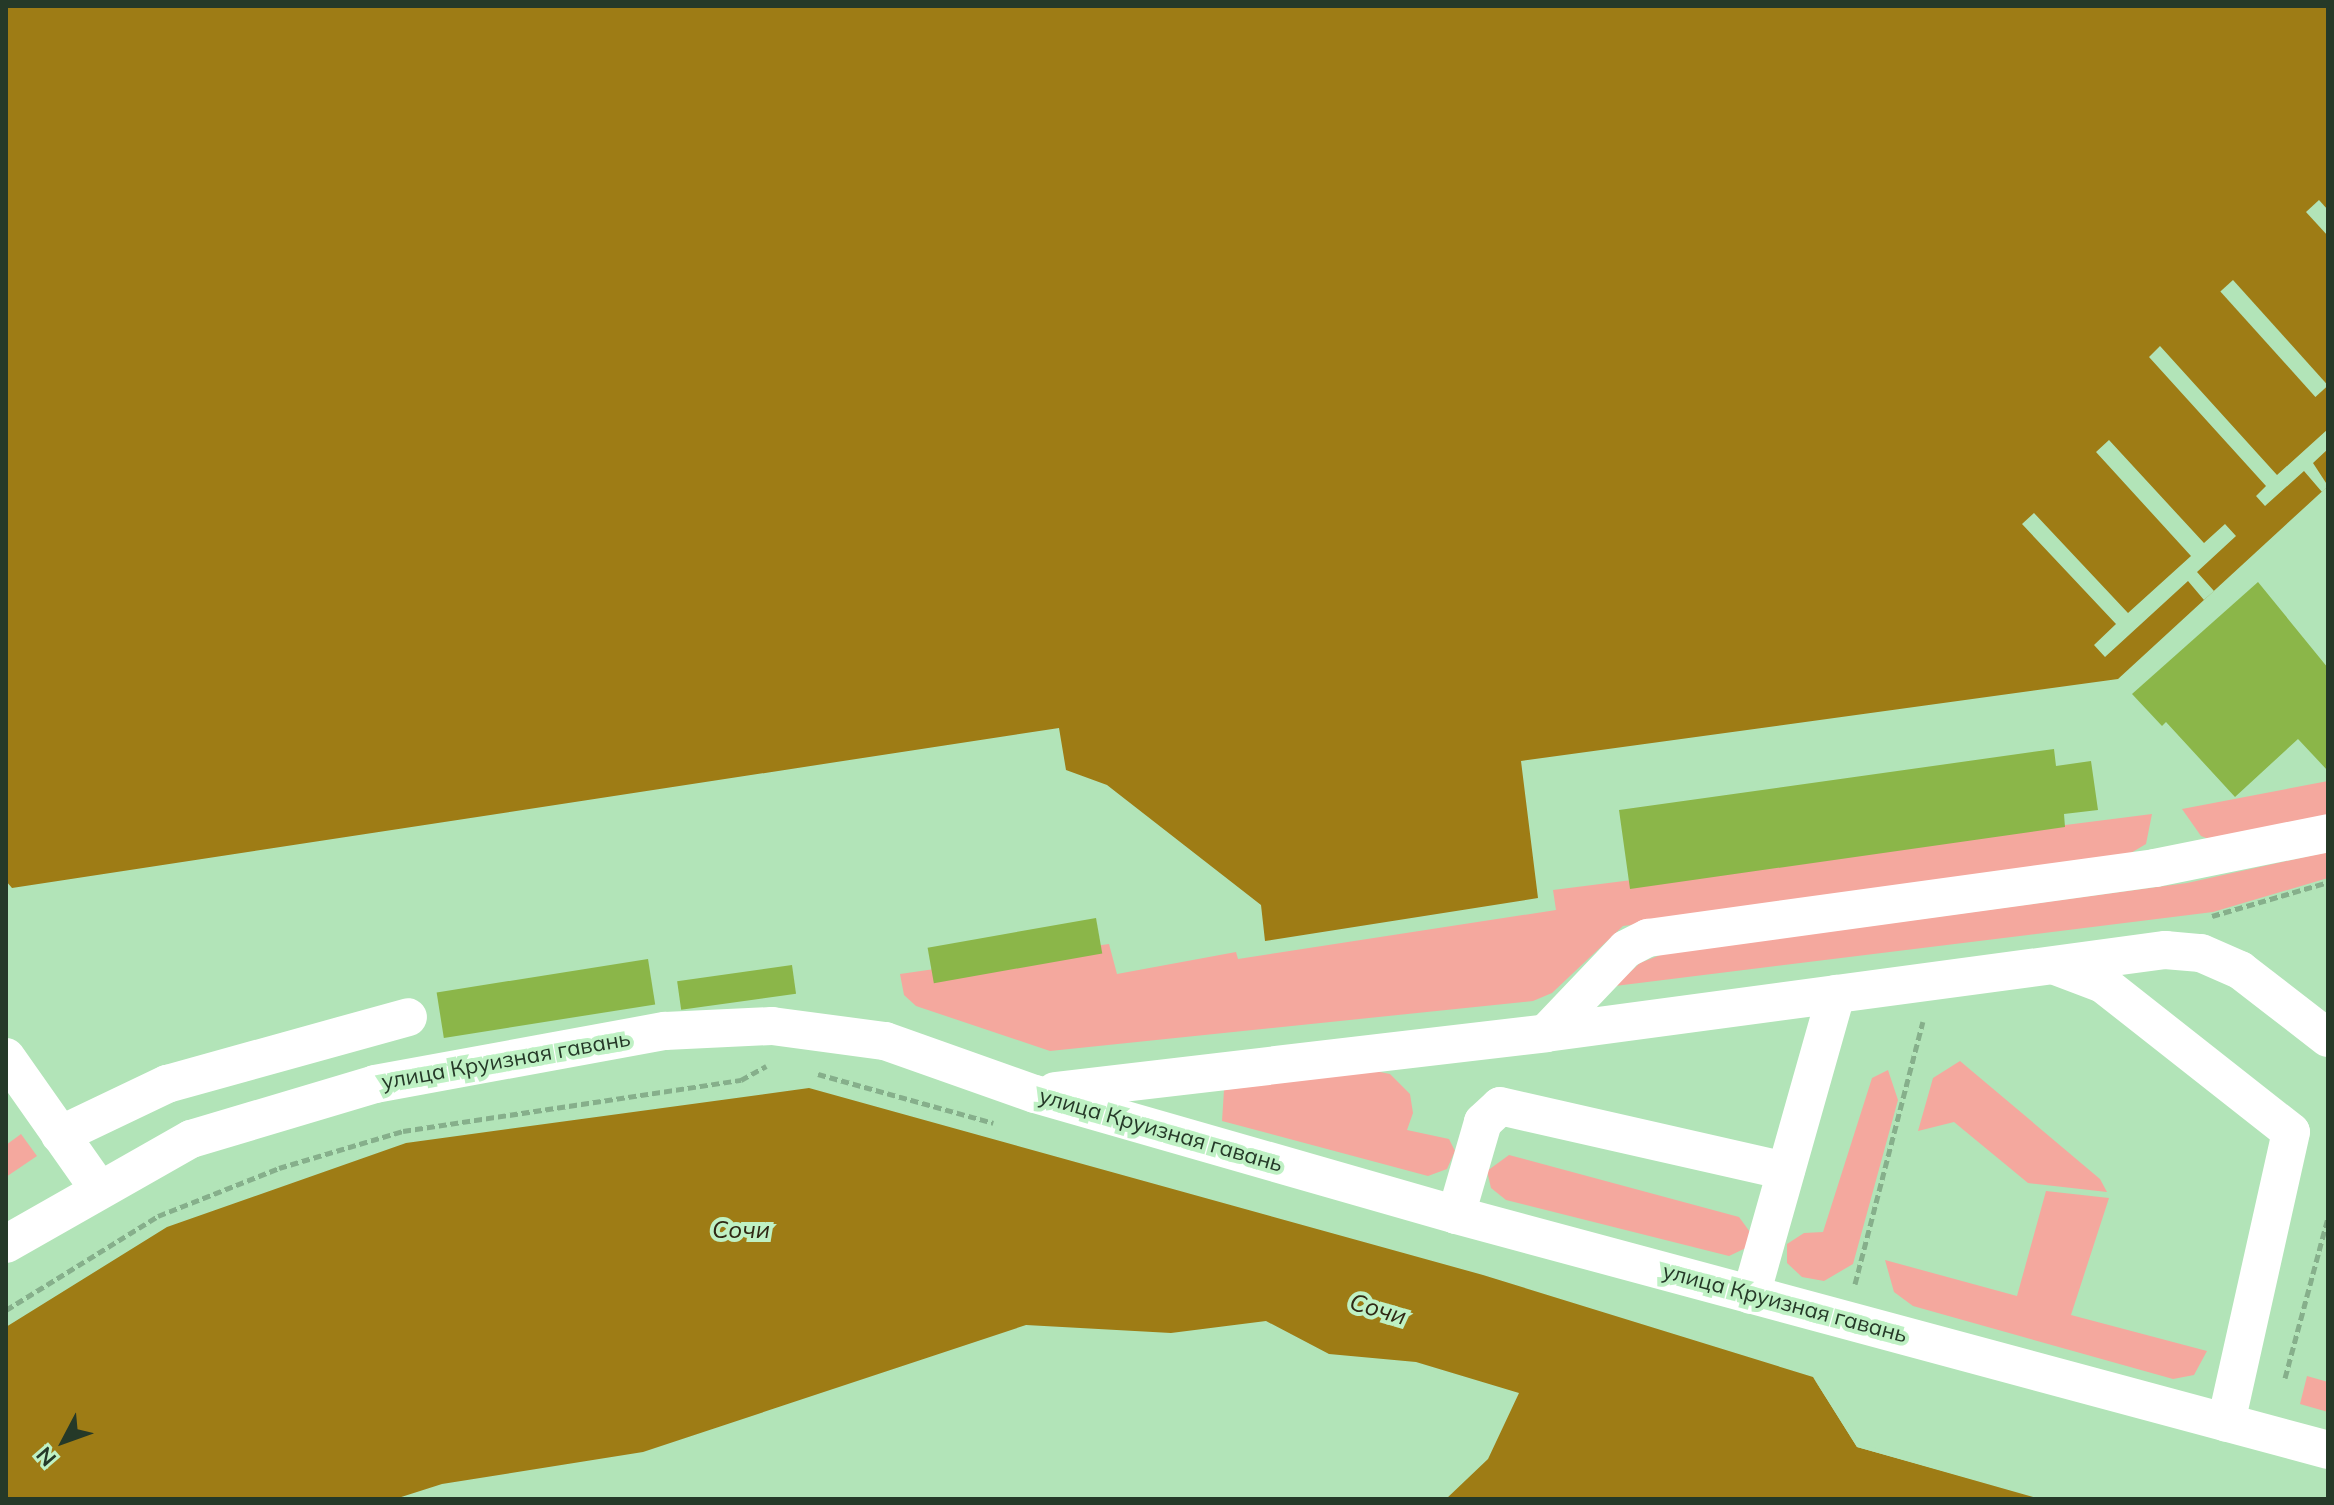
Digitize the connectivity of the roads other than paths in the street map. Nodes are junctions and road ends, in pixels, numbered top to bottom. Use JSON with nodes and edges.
{"nodes":[{"id":1,"x":2328,"y":833,"type":"edge"},
{"id":2,"x":2052,"y":965,"type":"junction"},
{"id":3,"x":1836,"y":994,"type":"junction"},
{"id":4,"x":408,"y":1017,"type":"dead end"},
{"id":5,"x":1546,"y":1033,"type":"junction"},
{"id":6,"x":2328,"y":1038,"type":"edge"},
{"id":7,"x":6,"y":1057,"type":"edge"},
{"id":8,"x":1035,"y":1094,"type":"junction"},
{"id":9,"x":60,"y":1135,"type":"junction"},
{"id":10,"x":1786,"y":1171,"type":"junction"},
{"id":11,"x":98,"y":1188,"type":"junction"},
{"id":12,"x":1456,"y":1215,"type":"junction"},
{"id":13,"x":6,"y":1244,"type":"edge"},
{"id":14,"x":1751,"y":1295,"type":"junction"},
{"id":15,"x":2226,"y":1423,"type":"junction"},
{"id":16,"x":2328,"y":1450,"type":"edge"}],
"edges":[{"from":1,"to":5,"type":"street"},
{"from":2,"to":3,"type":"street"},
{"from":2,"to":6,"type":"street"},
{"from":2,"to":15,"type":"street"},
{"from":3,"to":5,"type":"street"},
{"from":3,"to":10,"type":"street"},
{"from":4,"to":9,"type":"street"},
{"from":5,"to":8,"type":"street"},
{"from":7,"to":9,"type":"street"},
{"from":8,"to":11,"type":"street","name":"улица Круизная гавань"},
{"from":8,"to":12,"type":"street","name":"улица Круизная гавань"},
{"from":9,"to":11,"type":"street"},
{"from":10,"to":12,"type":"street"},
{"from":10,"to":14,"type":"street"},
{"from":11,"to":13,"type":"street","name":"улица Круизная гавань"},
{"from":12,"to":14,"type":"street","name":"улица Круизная гавань"},
{"from":14,"to":15,"type":"street","name":"улица Круизная гавань"},
{"from":15,"to":16,"type":"street","name":"улица Круизная гавань"}]}
